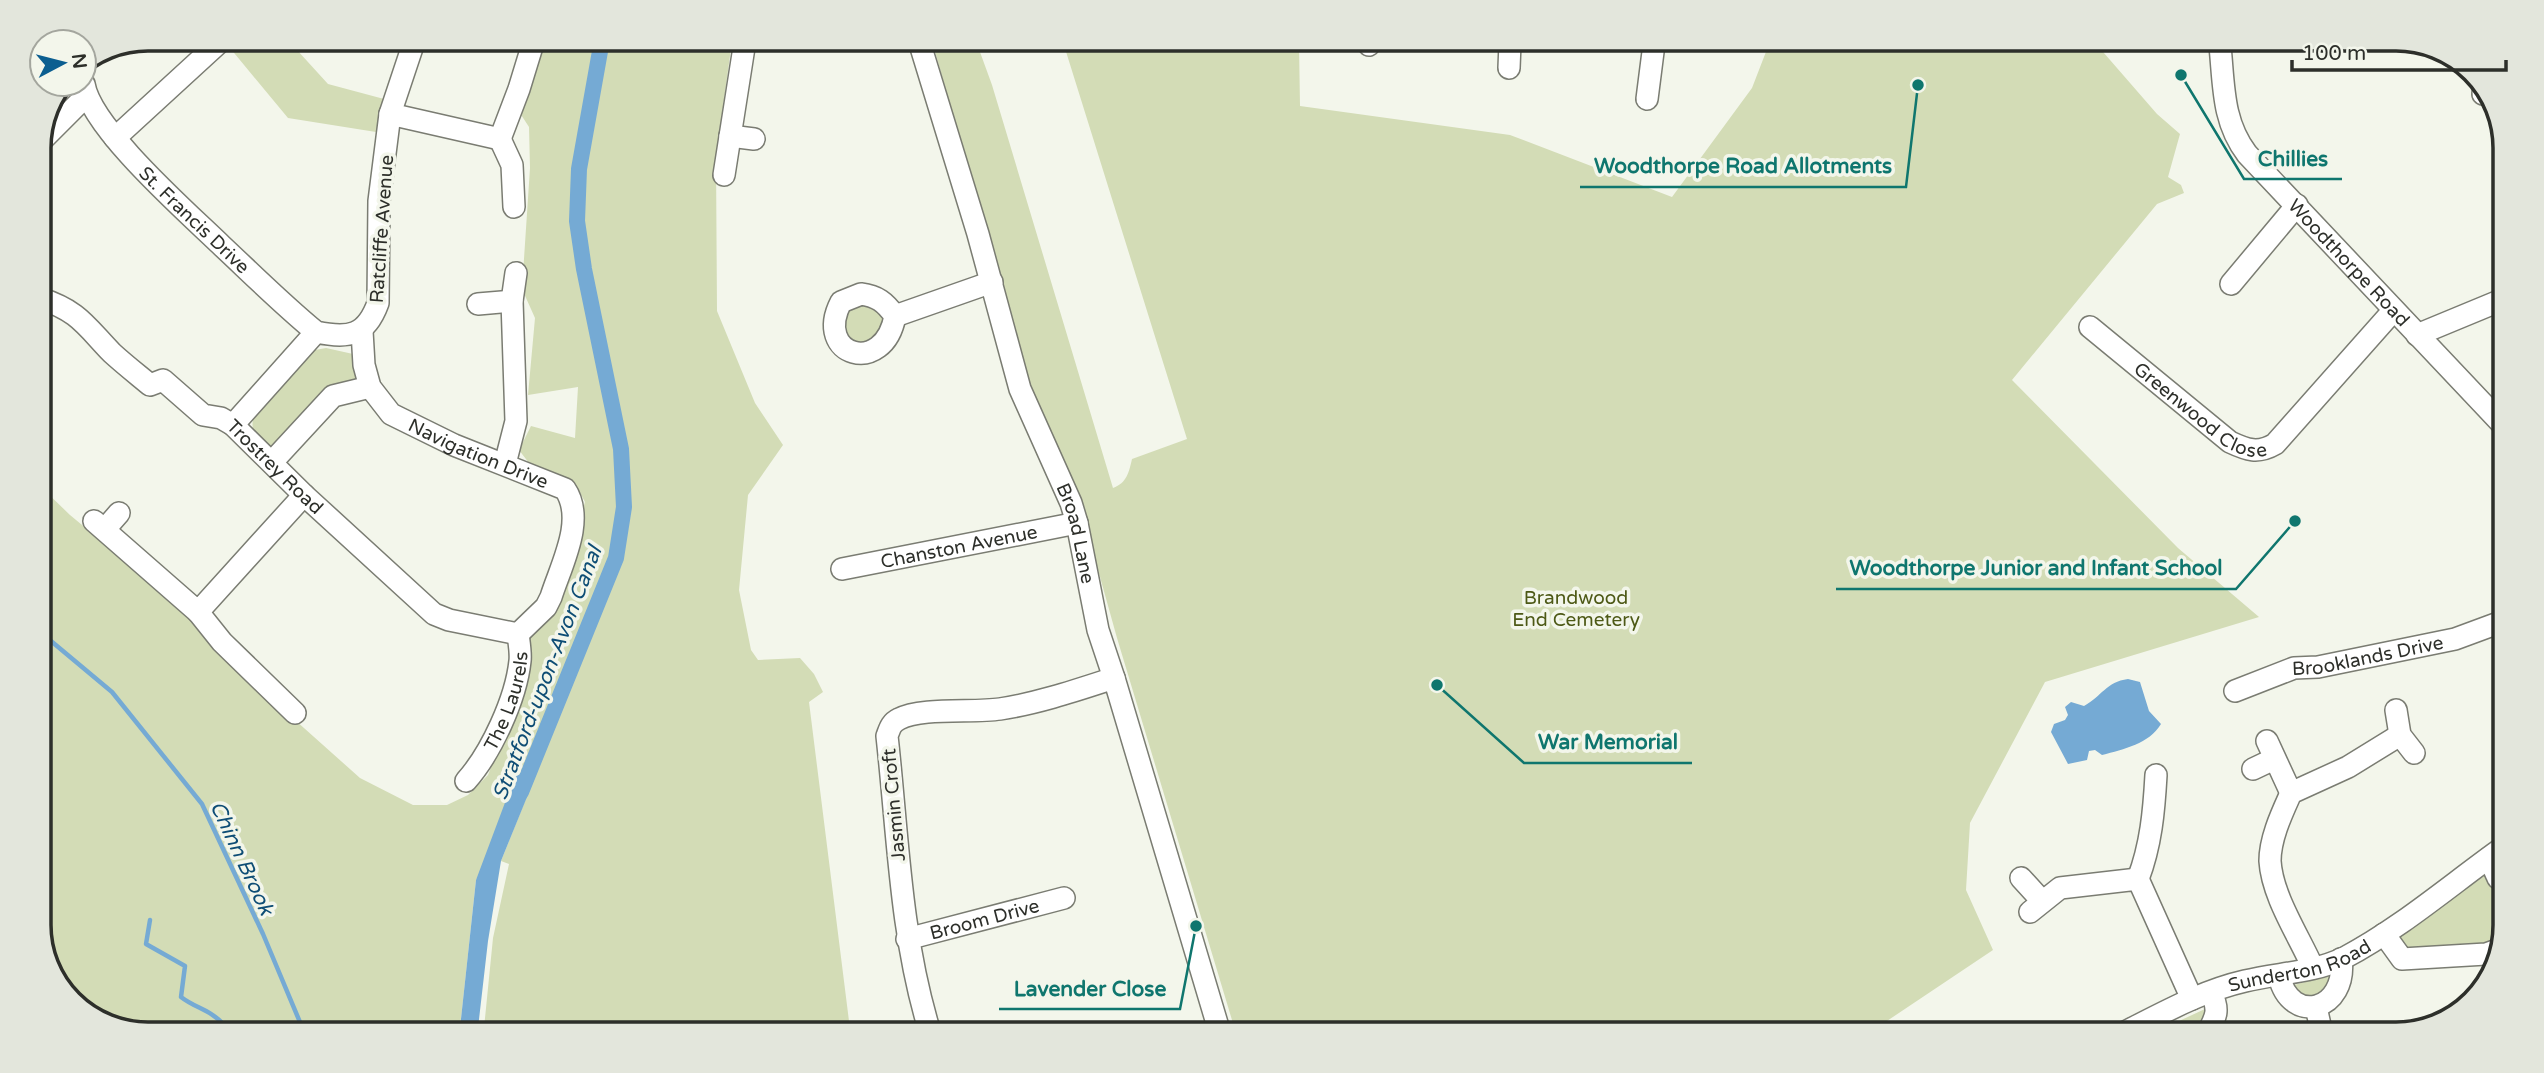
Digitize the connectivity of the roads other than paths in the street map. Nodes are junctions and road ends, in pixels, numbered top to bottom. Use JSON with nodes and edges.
{"nodes":[{"id":1,"x":210,"y":51,"type":"edge"},
{"id":2,"x":411,"y":51,"type":"edge"},
{"id":3,"x":531,"y":51,"type":"edge"},
{"id":4,"x":743,"y":51,"type":"edge"},
{"id":5,"x":922,"y":51,"type":"edge"},
{"id":6,"x":1510,"y":51,"type":"edge"},
{"id":7,"x":1653,"y":51,"type":"edge"},
{"id":8,"x":2220,"y":51,"type":"edge"},
{"id":9,"x":1509,"y":68,"type":"dead end"},
{"id":10,"x":78,"y":98,"type":"edge"},
{"id":11,"x":90,"y":98,"type":"edge"},
{"id":12,"x":1647,"y":99,"type":"dead end"},
{"id":13,"x":390,"y":114,"type":"junction"},
{"id":14,"x":54,"y":126,"type":"edge"},
{"id":15,"x":730,"y":136,"type":"junction"},
{"id":16,"x":116,"y":138,"type":"junction"},
{"id":17,"x":499,"y":139,"type":"junction"},
{"id":18,"x":754,"y":139,"type":"dead end"},
{"id":19,"x":724,"y":175,"type":"dead end"},
{"id":20,"x":2297,"y":205,"type":"junction"},
{"id":21,"x":514,"y":207,"type":"dead end"},
{"id":22,"x":516,"y":273,"type":"dead end"},
{"id":23,"x":992,"y":282,"type":"junction"},
{"id":24,"x":2229,"y":287,"type":"dead end"},
{"id":25,"x":512,"y":302,"type":"junction"},
{"id":26,"x":51,"y":303,"type":"edge"},
{"id":27,"x":478,"y":304,"type":"dead end"},
{"id":28,"x":2493,"y":304,"type":"edge"},
{"id":29,"x":2393,"y":311,"type":"junction"},
{"id":30,"x":895,"y":316,"type":"dead end"},
{"id":31,"x":2089,"y":328,"type":"dead end"},
{"id":32,"x":362,"y":331,"type":"junction"},
{"id":33,"x":316,"y":332,"type":"junction"},
{"id":34,"x":2417,"y":335,"type":"junction"},
{"id":35,"x":370,"y":387,"type":"junction"},
{"id":36,"x":2493,"y":415,"type":"edge"},
{"id":37,"x":233,"y":425,"type":"junction"},
{"id":38,"x":272,"y":462,"type":"junction"},
{"id":39,"x":505,"y":464,"type":"junction"},
{"id":40,"x":304,"y":495,"type":"junction"},
{"id":41,"x":106,"y":521,"type":"dead end"},
{"id":42,"x":1077,"y":523,"type":"junction"},
{"id":43,"x":842,"y":569,"type":"dead end"},
{"id":44,"x":198,"y":612,"type":"junction"},
{"id":45,"x":2493,"y":625,"type":"edge"},
{"id":46,"x":518,"y":634,"type":"junction"},
{"id":47,"x":1115,"y":678,"type":"junction"},
{"id":48,"x":2235,"y":691,"type":"dead end"},
{"id":49,"x":2396,"y":710,"type":"dead end"},
{"id":50,"x":295,"y":713,"type":"dead end"},
{"id":51,"x":2400,"y":735,"type":"junction"},
{"id":52,"x":2414,"y":753,"type":"dead end"},
{"id":53,"x":2253,"y":769,"type":"dead end"},
{"id":54,"x":2156,"y":775,"type":"dead end"},
{"id":55,"x":466,"y":781,"type":"dead end"},
{"id":56,"x":2291,"y":793,"type":"junction"},
{"id":57,"x":2493,"y":855,"type":"edge"},
{"id":58,"x":2021,"y":878,"type":"dead end"},
{"id":59,"x":2138,"y":879,"type":"junction"},
{"id":60,"x":1064,"y":897,"type":"dead end"},
{"id":61,"x":2384,"y":934,"type":"junction"},
{"id":62,"x":907,"y":939,"type":"junction"},
{"id":63,"x":2488,"y":953,"type":"edge"},
{"id":64,"x":2341,"y":959,"type":"junction"},
{"id":65,"x":2313,"y":968,"type":"junction"},
{"id":66,"x":2279,"y":976,"type":"junction"},
{"id":67,"x":2202,"y":996,"type":"junction"},
{"id":68,"x":2316,"y":1007,"type":"junction"},
{"id":69,"x":927,"y":1022,"type":"edge"},
{"id":70,"x":1213,"y":1022,"type":"edge"},
{"id":71,"x":2147,"y":1022,"type":"edge"},
{"id":72,"x":2212,"y":1022,"type":"edge"},
{"id":73,"x":2319,"y":1022,"type":"edge"}],
"edges":[{"from":1,"to":16,"type":"street"},
{"from":2,"to":13,"type":"street","name":"Ratcliffe Avenue"},
{"from":3,"to":17,"type":"street"},
{"from":4,"to":15,"type":"street"},
{"from":5,"to":23,"type":"street","name":"Broad Lane"},
{"from":6,"to":9,"type":"street"},
{"from":7,"to":12,"type":"street"},
{"from":8,"to":20,"type":"street","name":"Woodthorpe Road"},
{"from":10,"to":14,"type":"street"},
{"from":11,"to":16,"type":"street","name":"St. Francis Drive"},
{"from":13,"to":17,"type":"street"},
{"from":13,"to":32,"type":"street","name":"Ratcliffe Avenue"},
{"from":15,"to":18,"type":"street"},
{"from":15,"to":19,"type":"street"},
{"from":16,"to":33,"type":"street","name":"St. Francis Drive"},
{"from":17,"to":21,"type":"street"},
{"from":20,"to":24,"type":"street"},
{"from":20,"to":29,"type":"street","name":"Woodthorpe Road"},
{"from":22,"to":25,"type":"street"},
{"from":23,"to":30,"type":"street"},
{"from":23,"to":42,"type":"street","name":"Broad Lane"},
{"from":25,"to":27,"type":"street"},
{"from":25,"to":39,"type":"street"},
{"from":26,"to":37,"type":"street","name":"Trostrey Road"},
{"from":28,"to":34,"type":"street"},
{"from":29,"to":31,"type":"street","name":"Greenwood Close"},
{"from":29,"to":34,"type":"street","name":"Woodthorpe Road"},
{"from":32,"to":33,"type":"street","name":"Ratcliffe Avenue"},
{"from":32,"to":35,"type":"street","name":"Navigation Drive"},
{"from":33,"to":37,"type":"street"},
{"from":34,"to":36,"type":"street","name":"Woodthorpe Road"},
{"from":35,"to":38,"type":"street"},
{"from":35,"to":39,"type":"street","name":"Navigation Drive"},
{"from":37,"to":38,"type":"street","name":"Trostrey Road"},
{"from":38,"to":40,"type":"street","name":"Trostrey Road"},
{"from":39,"to":46,"type":"street","name":"Navigation Drive"},
{"from":40,"to":44,"type":"street"},
{"from":40,"to":46,"type":"street","name":"Trostrey Road"},
{"from":41,"to":44,"type":"street"},
{"from":42,"to":43,"type":"street","name":"Chanston Avenue"},
{"from":42,"to":47,"type":"street","name":"Broad Lane"},
{"from":44,"to":50,"type":"street"},
{"from":45,"to":48,"type":"street","name":"Brooklands Drive"},
{"from":46,"to":55,"type":"street","name":"The Laurels"},
{"from":47,"to":62,"type":"street","name":"Jasmin Croft"},
{"from":47,"to":70,"type":"street","name":"Broad Lane"},
{"from":49,"to":51,"type":"street"},
{"from":51,"to":52,"type":"street"},
{"from":51,"to":56,"type":"street"},
{"from":53,"to":56,"type":"street"},
{"from":54,"to":59,"type":"street"},
{"from":56,"to":65,"type":"street"},
{"from":57,"to":61,"type":"street","name":"Sunderton Road"},
{"from":58,"to":59,"type":"street"},
{"from":59,"to":67,"type":"street"},
{"from":60,"to":62,"type":"street","name":"Broom Drive"},
{"from":61,"to":63,"type":"street","name":"Sunderton Road"},
{"from":61,"to":64,"type":"street","name":"Sunderton Road"},
{"from":62,"to":69,"type":"street","name":"Jasmin Croft"},
{"from":64,"to":65,"type":"street","name":"Sunderton Road"},
{"from":64,"to":68,"type":"street"},
{"from":65,"to":66,"type":"street","name":"Sunderton Road"},
{"from":66,"to":67,"type":"street","name":"Sunderton Road"},
{"from":66,"to":68,"type":"street"},
{"from":67,"to":71,"type":"street","name":"Sunderton Road"},
{"from":67,"to":72,"type":"street","name":"Sunderton Road"},
{"from":68,"to":73,"type":"street"}]}
